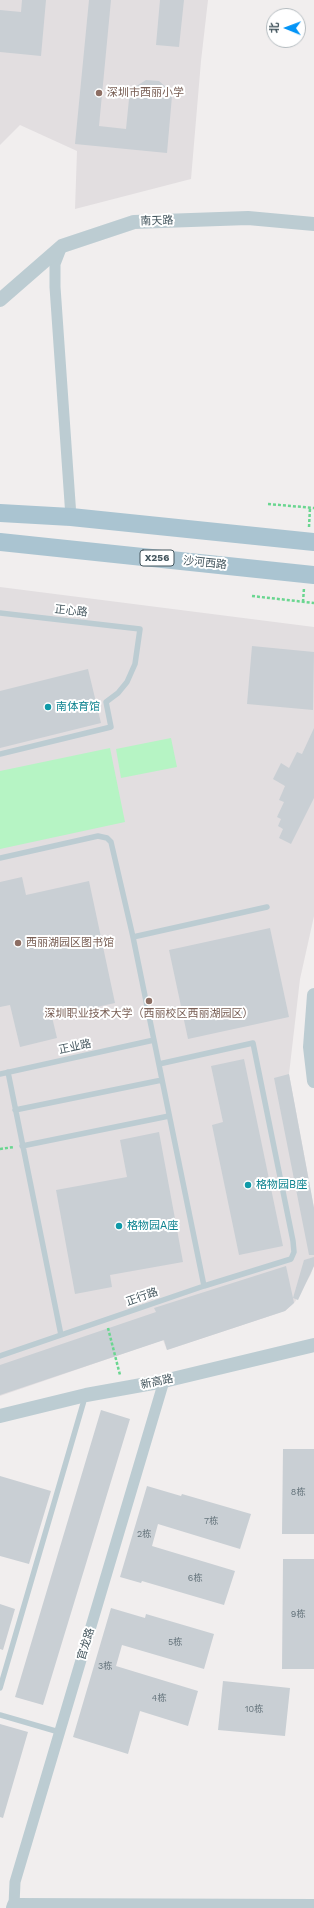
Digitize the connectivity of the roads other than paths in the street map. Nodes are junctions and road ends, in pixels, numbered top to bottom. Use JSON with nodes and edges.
{"nodes":[{"id":1,"x":314,"y":224,"type":"edge"},
{"id":2,"x":62,"y":246,"type":"junction"},
{"id":3,"x":0,"y":300,"type":"edge"},
{"id":4,"x":0,"y":513,"type":"edge"},
{"id":5,"x":70,"y":517,"type":"junction"},
{"id":6,"x":0,"y":542,"type":"edge"},
{"id":7,"x":314,"y":542,"type":"edge"},
{"id":8,"x":314,"y":575,"type":"edge"},
{"id":9,"x":0,"y":613,"type":"edge"},
{"id":10,"x":0,"y":754,"type":"edge"},
{"id":11,"x":0,"y":858,"type":"edge"},
{"id":12,"x":267,"y":906,"type":"dead end"},
{"id":13,"x":133,"y":937,"type":"junction"},
{"id":14,"x":313,"y":1001,"type":"edge"},
{"id":15,"x":154,"y":1040,"type":"junction"},
{"id":16,"x":159,"y":1064,"type":"junction"},
{"id":17,"x":8,"y":1072,"type":"junction"},
{"id":18,"x":0,"y":1074,"type":"edge"},
{"id":19,"x":162,"y":1080,"type":"junction"},
{"id":20,"x":314,"y":1081,"type":"edge"},
{"id":21,"x":15,"y":1110,"type":"junction"},
{"id":22,"x":169,"y":1116,"type":"junction"},
{"id":23,"x":22,"y":1146,"type":"junction"},
{"id":24,"x":204,"y":1286,"type":"junction"},
{"id":25,"x":61,"y":1335,"type":"junction"},
{"id":26,"x":314,"y":1345,"type":"edge"},
{"id":27,"x":0,"y":1356,"type":"edge"},
{"id":28,"x":164,"y":1381,"type":"junction"},
{"id":29,"x":86,"y":1395,"type":"junction"},
{"id":30,"x":0,"y":1416,"type":"edge"},
{"id":31,"x":0,"y":1688,"type":"edge"},
{"id":32,"x":0,"y":1715,"type":"edge"},
{"id":33,"x":59,"y":1732,"type":"junction"},
{"id":34,"x":314,"y":1906,"type":"edge"},
{"id":35,"x":13,"y":1907,"type":"edge"}],
"edges":[{"from":1,"to":2,"type":"street","name":"南天路"},
{"from":2,"to":3,"type":"street","name":"南天路"},
{"from":2,"to":5,"type":"street"},
{"from":4,"to":5,"type":"main road"},
{"from":5,"to":7,"type":"main road"},
{"from":6,"to":8,"type":"main road","name":"沙河西路","number":"X256"},
{"from":9,"to":10,"type":"lane","name":"正心路"},
{"from":11,"to":13,"type":"lane"},
{"from":12,"to":13,"type":"lane"},
{"from":13,"to":15,"type":"lane"},
{"from":14,"to":20,"type":"street"},
{"from":15,"to":16,"type":"lane"},
{"from":15,"to":17,"type":"lane","name":"正业路"},
{"from":16,"to":19,"type":"lane"},
{"from":16,"to":24,"type":"lane","name":"正行路"},
{"from":17,"to":18,"type":"lane","name":"正业路"},
{"from":17,"to":21,"type":"lane"},
{"from":19,"to":21,"type":"lane"},
{"from":19,"to":22,"type":"lane"},
{"from":21,"to":23,"type":"lane"},
{"from":22,"to":23,"type":"lane"},
{"from":22,"to":24,"type":"lane"},
{"from":23,"to":25,"type":"lane"},
{"from":24,"to":25,"type":"lane","name":"正行路"},
{"from":25,"to":27,"type":"lane","name":"正行路"},
{"from":26,"to":28,"type":"street","name":"新高路"},
{"from":28,"to":29,"type":"street","name":"新高路"},
{"from":28,"to":33,"type":"street","name":"官龙路"},
{"from":29,"to":30,"type":"street","name":"新高路"},
{"from":29,"to":31,"type":"lane"},
{"from":32,"to":33,"type":"lane"},
{"from":33,"to":35,"type":"street","name":"官龙路"},
{"from":34,"to":35,"type":"street"}]}
